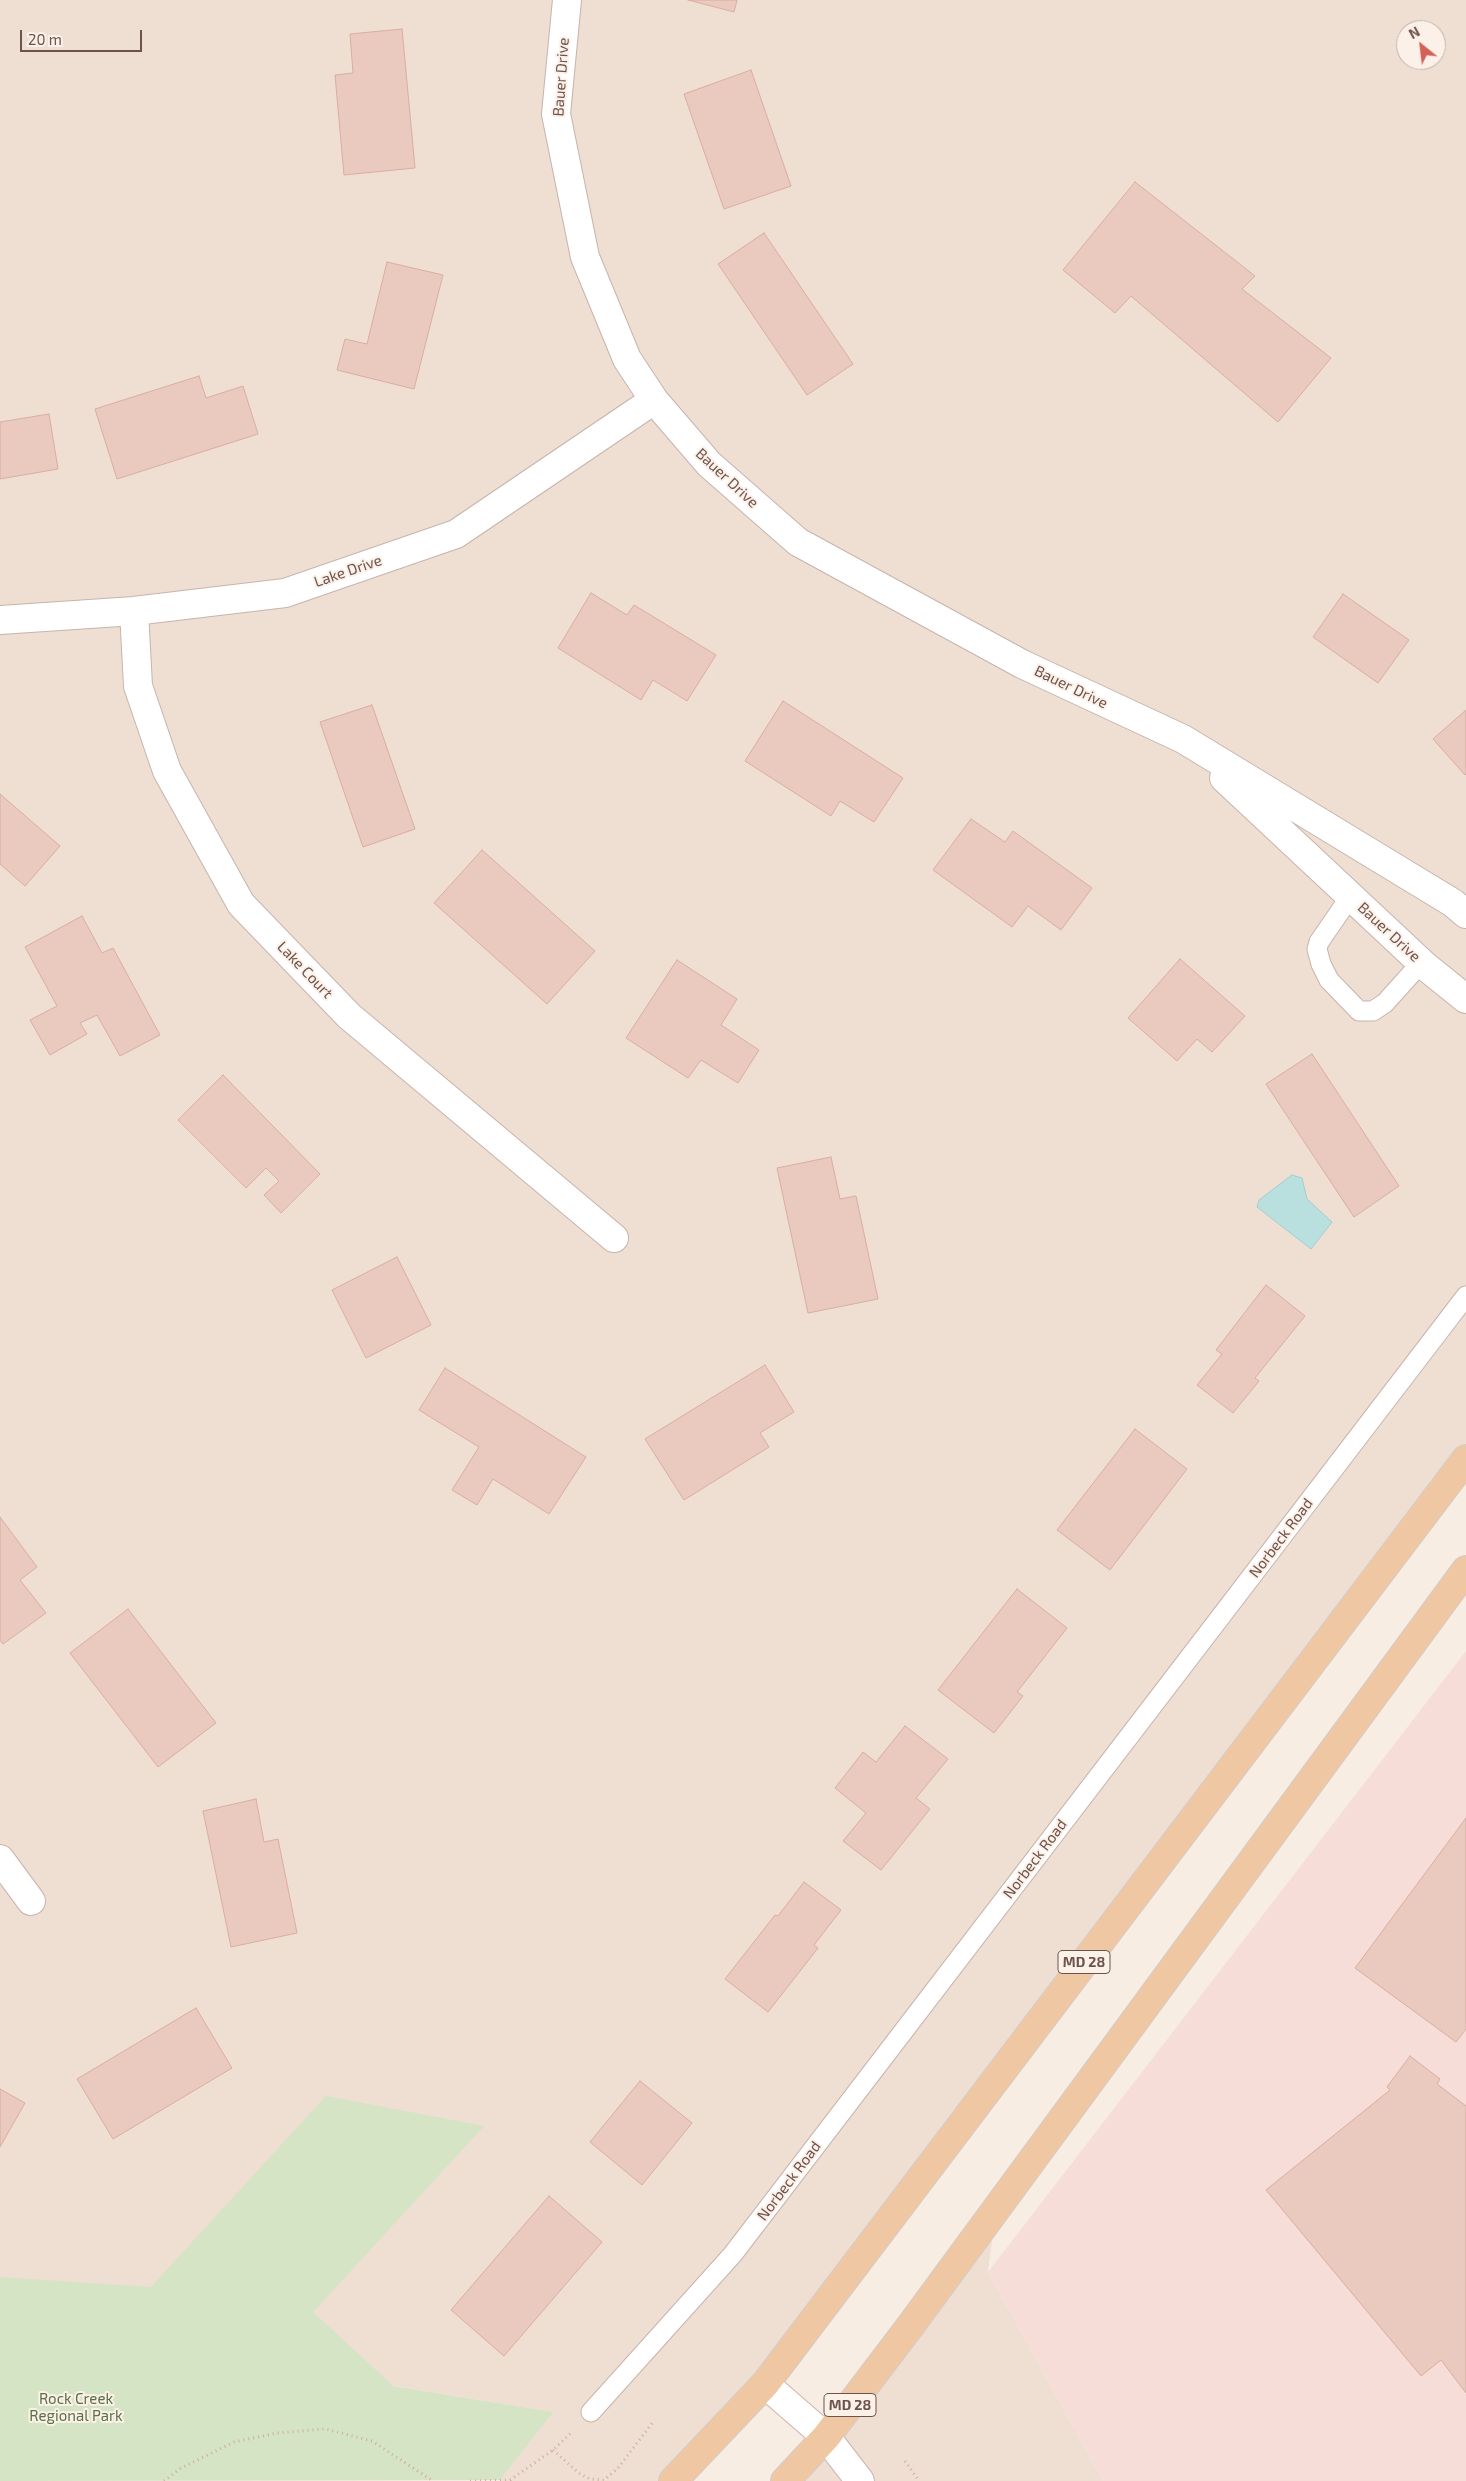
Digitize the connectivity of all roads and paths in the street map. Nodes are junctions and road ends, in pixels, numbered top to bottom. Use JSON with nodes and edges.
{"nodes":[{"id":1,"x":567,"y":0,"type":"edge"},
{"id":2,"x":654,"y":400,"type":"junction"},
{"id":3,"x":134,"y":611,"type":"junction"},
{"id":4,"x":0,"y":620,"type":"edge"},
{"id":5,"x":1183,"y":739,"type":"junction"},
{"id":6,"x":1350,"y":897,"type":"junction"},
{"id":7,"x":1466,"y":914,"type":"edge"},
{"id":8,"x":1421,"y":962,"type":"junction"},
{"id":9,"x":1466,"y":999,"type":"edge"},
{"id":10,"x":614,"y":1238,"type":"dead end"},
{"id":11,"x":1466,"y":1296,"type":"edge"},
{"id":12,"x":1466,"y":1459,"type":"edge"},
{"id":13,"x":1466,"y":1570,"type":"edge"},
{"id":14,"x":0,"y":1859,"type":"edge"},
{"id":15,"x":31,"y":1901,"type":"dead end"},
{"id":16,"x":765,"y":2384,"type":"junction"},
{"id":17,"x":592,"y":2412,"type":"dead end"},
{"id":18,"x":653,"y":2422,"type":"dead end"},
{"id":19,"x":826,"y":2437,"type":"junction"},
{"id":20,"x":905,"y":2461,"type":"dead end"},
{"id":21,"x":164,"y":2481,"type":"edge"},
{"id":22,"x":433,"y":2481,"type":"edge"},
{"id":23,"x":470,"y":2481,"type":"edge"},
{"id":24,"x":673,"y":2481,"type":"edge"},
{"id":25,"x":785,"y":2481,"type":"edge"},
{"id":26,"x":860,"y":2481,"type":"edge"},
{"id":27,"x":919,"y":2481,"type":"edge"}],
"edges":[{"from":1,"to":2,"type":"street","name":"Bauer Drive"},
{"from":2,"to":3,"type":"street","name":"Lake Drive"},
{"from":2,"to":5,"type":"street","name":"Bauer Drive"},
{"from":3,"to":4,"type":"street","name":"Lake Drive"},
{"from":3,"to":10,"type":"street","name":"Lake Court"},
{"from":5,"to":6,"type":"street","name":"Bauer Drive"},
{"from":5,"to":7,"type":"street","name":"Bauer Drive"},
{"from":6,"to":8,"type":"street","name":"Bauer Drive"},
{"from":6,"to":8,"type":"lane"},
{"from":8,"to":9,"type":"street","name":"Bauer Drive"},
{"from":11,"to":17,"type":"lane","name":"Norbeck Road"},
{"from":12,"to":16,"type":"main road","number":"MD 28"},
{"from":13,"to":19,"type":"main road","number":"MD 28"},
{"from":14,"to":15,"type":"street"},
{"from":16,"to":19,"type":"street"},
{"from":16,"to":24,"type":"main road","number":"MD 28"},
{"from":18,"to":23,"type":"path"},
{"from":19,"to":25,"type":"main road","number":"MD 28"},
{"from":19,"to":26,"type":"street"},
{"from":20,"to":27,"type":"path"},
{"from":21,"to":22,"type":"path"}]}
